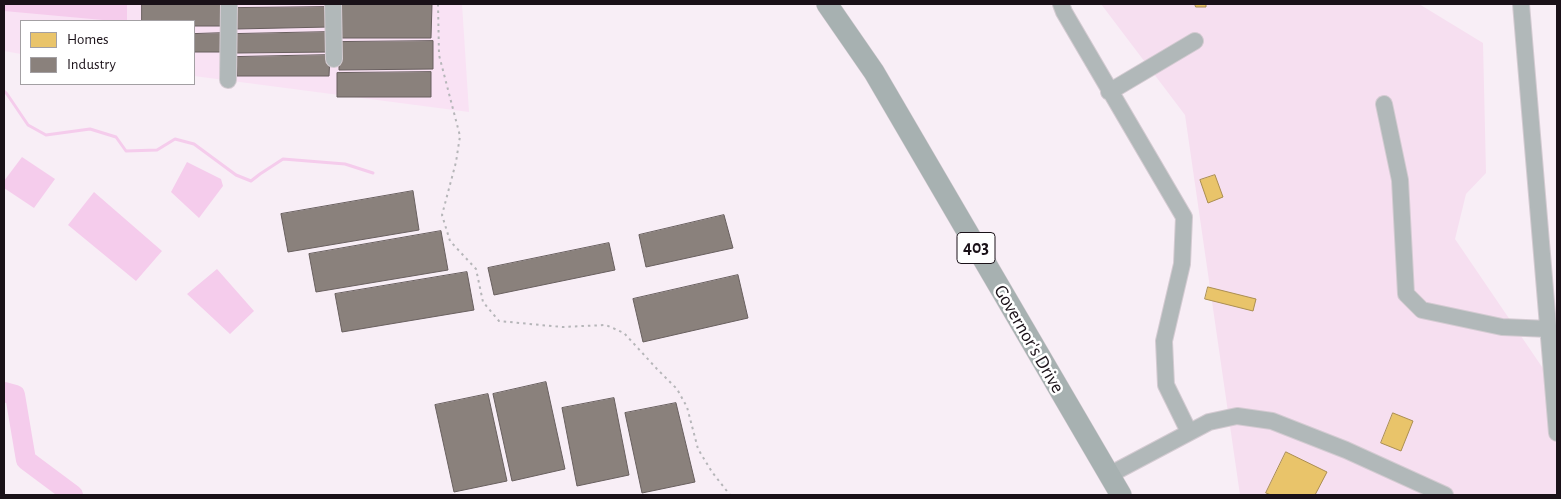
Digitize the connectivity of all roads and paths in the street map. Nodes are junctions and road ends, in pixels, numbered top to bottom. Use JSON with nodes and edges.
{"nodes":[{"id":1,"x":229,"y":4,"type":"edge"},
{"id":2,"x":333,"y":4,"type":"edge"},
{"id":3,"x":438,"y":4,"type":"edge"},
{"id":4,"x":827,"y":4,"type":"edge"},
{"id":5,"x":1061,"y":4,"type":"edge"},
{"id":6,"x":1521,"y":4,"type":"edge"},
{"id":7,"x":1194,"y":41,"type":"dead end"},
{"id":8,"x":334,"y":59,"type":"dead end"},
{"id":9,"x":228,"y":80,"type":"dead end"},
{"id":10,"x":1109,"y":92,"type":"junction"},
{"id":11,"x":1384,"y":104,"type":"dead end"},
{"id":12,"x":1549,"y":329,"type":"junction"},
{"id":13,"x":1189,"y":432,"type":"junction"},
{"id":14,"x":1557,"y":433,"type":"edge"},
{"id":15,"x":1109,"y":475,"type":"junction"},
{"id":16,"x":730,"y":495,"type":"edge"},
{"id":17,"x":1121,"y":495,"type":"edge"},
{"id":18,"x":1446,"y":495,"type":"edge"}],
"edges":[{"from":1,"to":9,"type":"street"},
{"from":2,"to":8,"type":"street"},
{"from":3,"to":16,"type":"path"},
{"from":4,"to":15,"type":"main road","name":"Governor's Drive","number":"403"},
{"from":5,"to":10,"type":"street"},
{"from":6,"to":12,"type":"street"},
{"from":7,"to":10,"type":"street"},
{"from":10,"to":13,"type":"street"},
{"from":11,"to":12,"type":"street"},
{"from":12,"to":14,"type":"street"},
{"from":13,"to":15,"type":"street"},
{"from":13,"to":18,"type":"street"},
{"from":15,"to":17,"type":"main road","name":"Governor's Drive","number":"403"}]}
